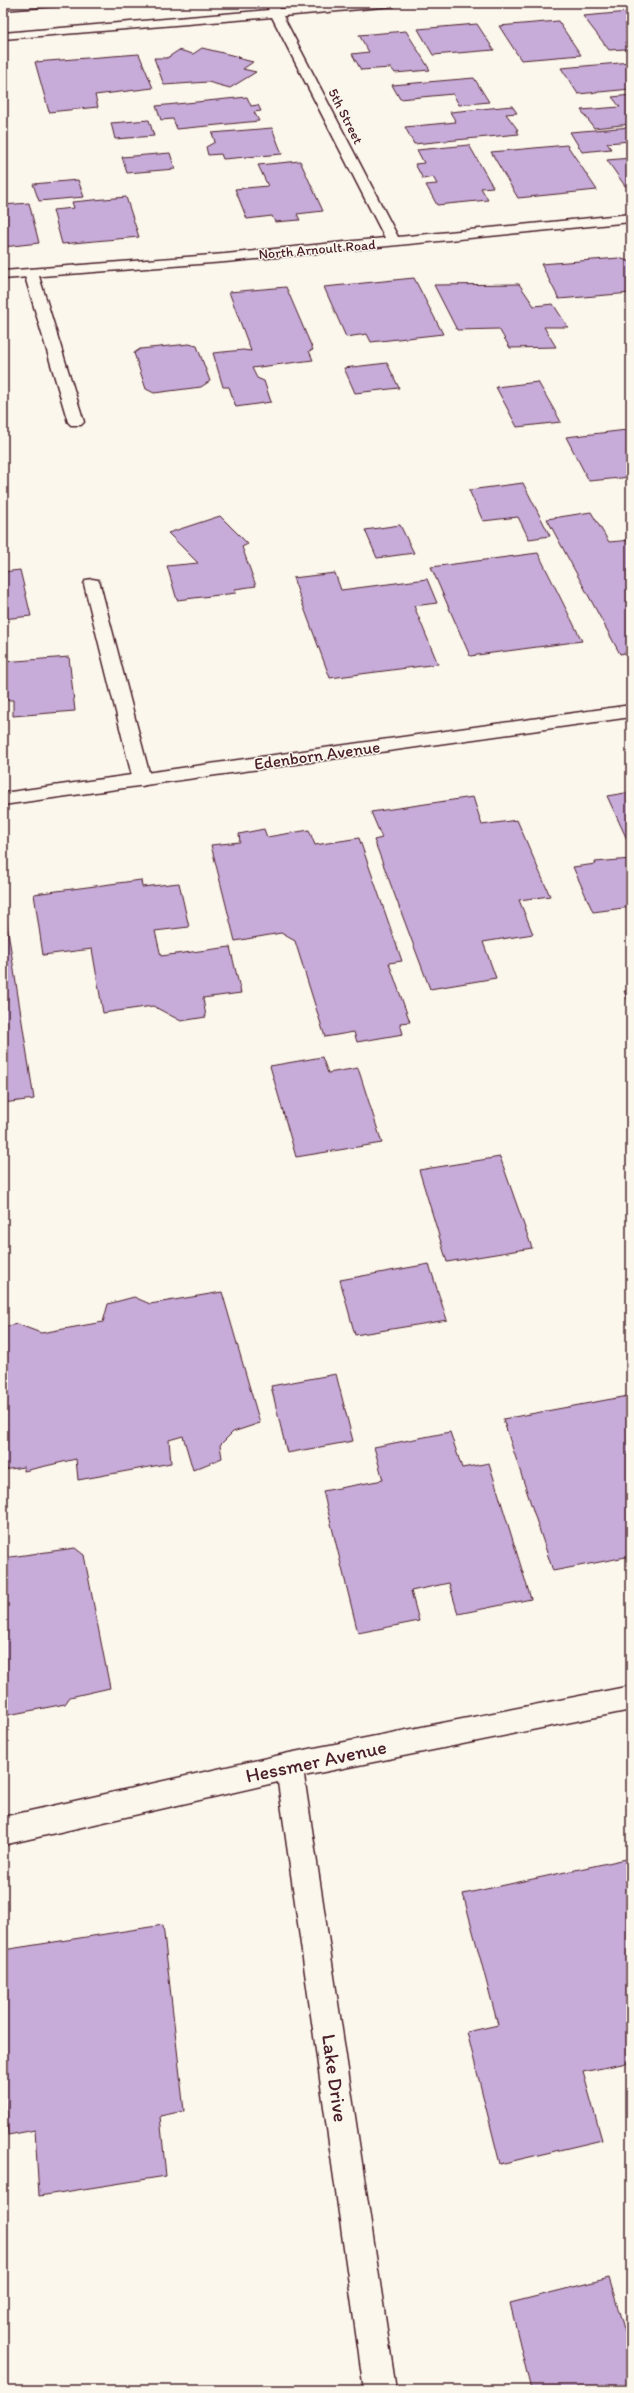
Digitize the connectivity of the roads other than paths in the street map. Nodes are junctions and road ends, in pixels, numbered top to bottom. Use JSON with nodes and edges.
{"nodes":[{"id":1,"x":56,"y":3,"type":"edge"},
{"id":2,"x":394,"y":3,"type":"edge"},
{"id":3,"x":3,"y":8,"type":"edge"},
{"id":4,"x":274,"y":8,"type":"edge"},
{"id":5,"x":3,"y":36,"type":"edge"},
{"id":6,"x":631,"y":218,"type":"edge"},
{"id":7,"x":394,"y":242,"type":"junction"},
{"id":8,"x":31,"y":273,"type":"junction"},
{"id":9,"x":3,"y":275,"type":"edge"},
{"id":10,"x":76,"y":422,"type":"dead end"},
{"id":11,"x":92,"y":584,"type":"dead end"},
{"id":12,"x":631,"y":711,"type":"edge"},
{"id":13,"x":142,"y":780,"type":"junction"},
{"id":14,"x":3,"y":799,"type":"edge"},
{"id":15,"x":631,"y":1698,"type":"edge"},
{"id":16,"x":290,"y":1766,"type":"junction"},
{"id":17,"x":3,"y":1831,"type":"edge"},
{"id":18,"x":380,"y":2390,"type":"edge"}],
"edges":[{"from":1,"to":3,"type":"street"},
{"from":2,"to":4,"type":"street"},
{"from":4,"to":5,"type":"street"},
{"from":4,"to":7,"type":"street","name":"5th Street"},
{"from":6,"to":7,"type":"street","name":"North Arnoult Road"},
{"from":7,"to":8,"type":"street","name":"North Arnoult Road"},
{"from":8,"to":9,"type":"street","name":"North Arnoult Road"},
{"from":8,"to":10,"type":"street"},
{"from":11,"to":13,"type":"street"},
{"from":12,"to":13,"type":"street","name":"Edenborn Avenue"},
{"from":13,"to":14,"type":"street","name":"Edenborn Avenue"},
{"from":15,"to":16,"type":"street","name":"Hessmer Avenue"},
{"from":16,"to":17,"type":"street","name":"Hessmer Avenue"},
{"from":16,"to":18,"type":"street","name":"Lake Drive"}]}
